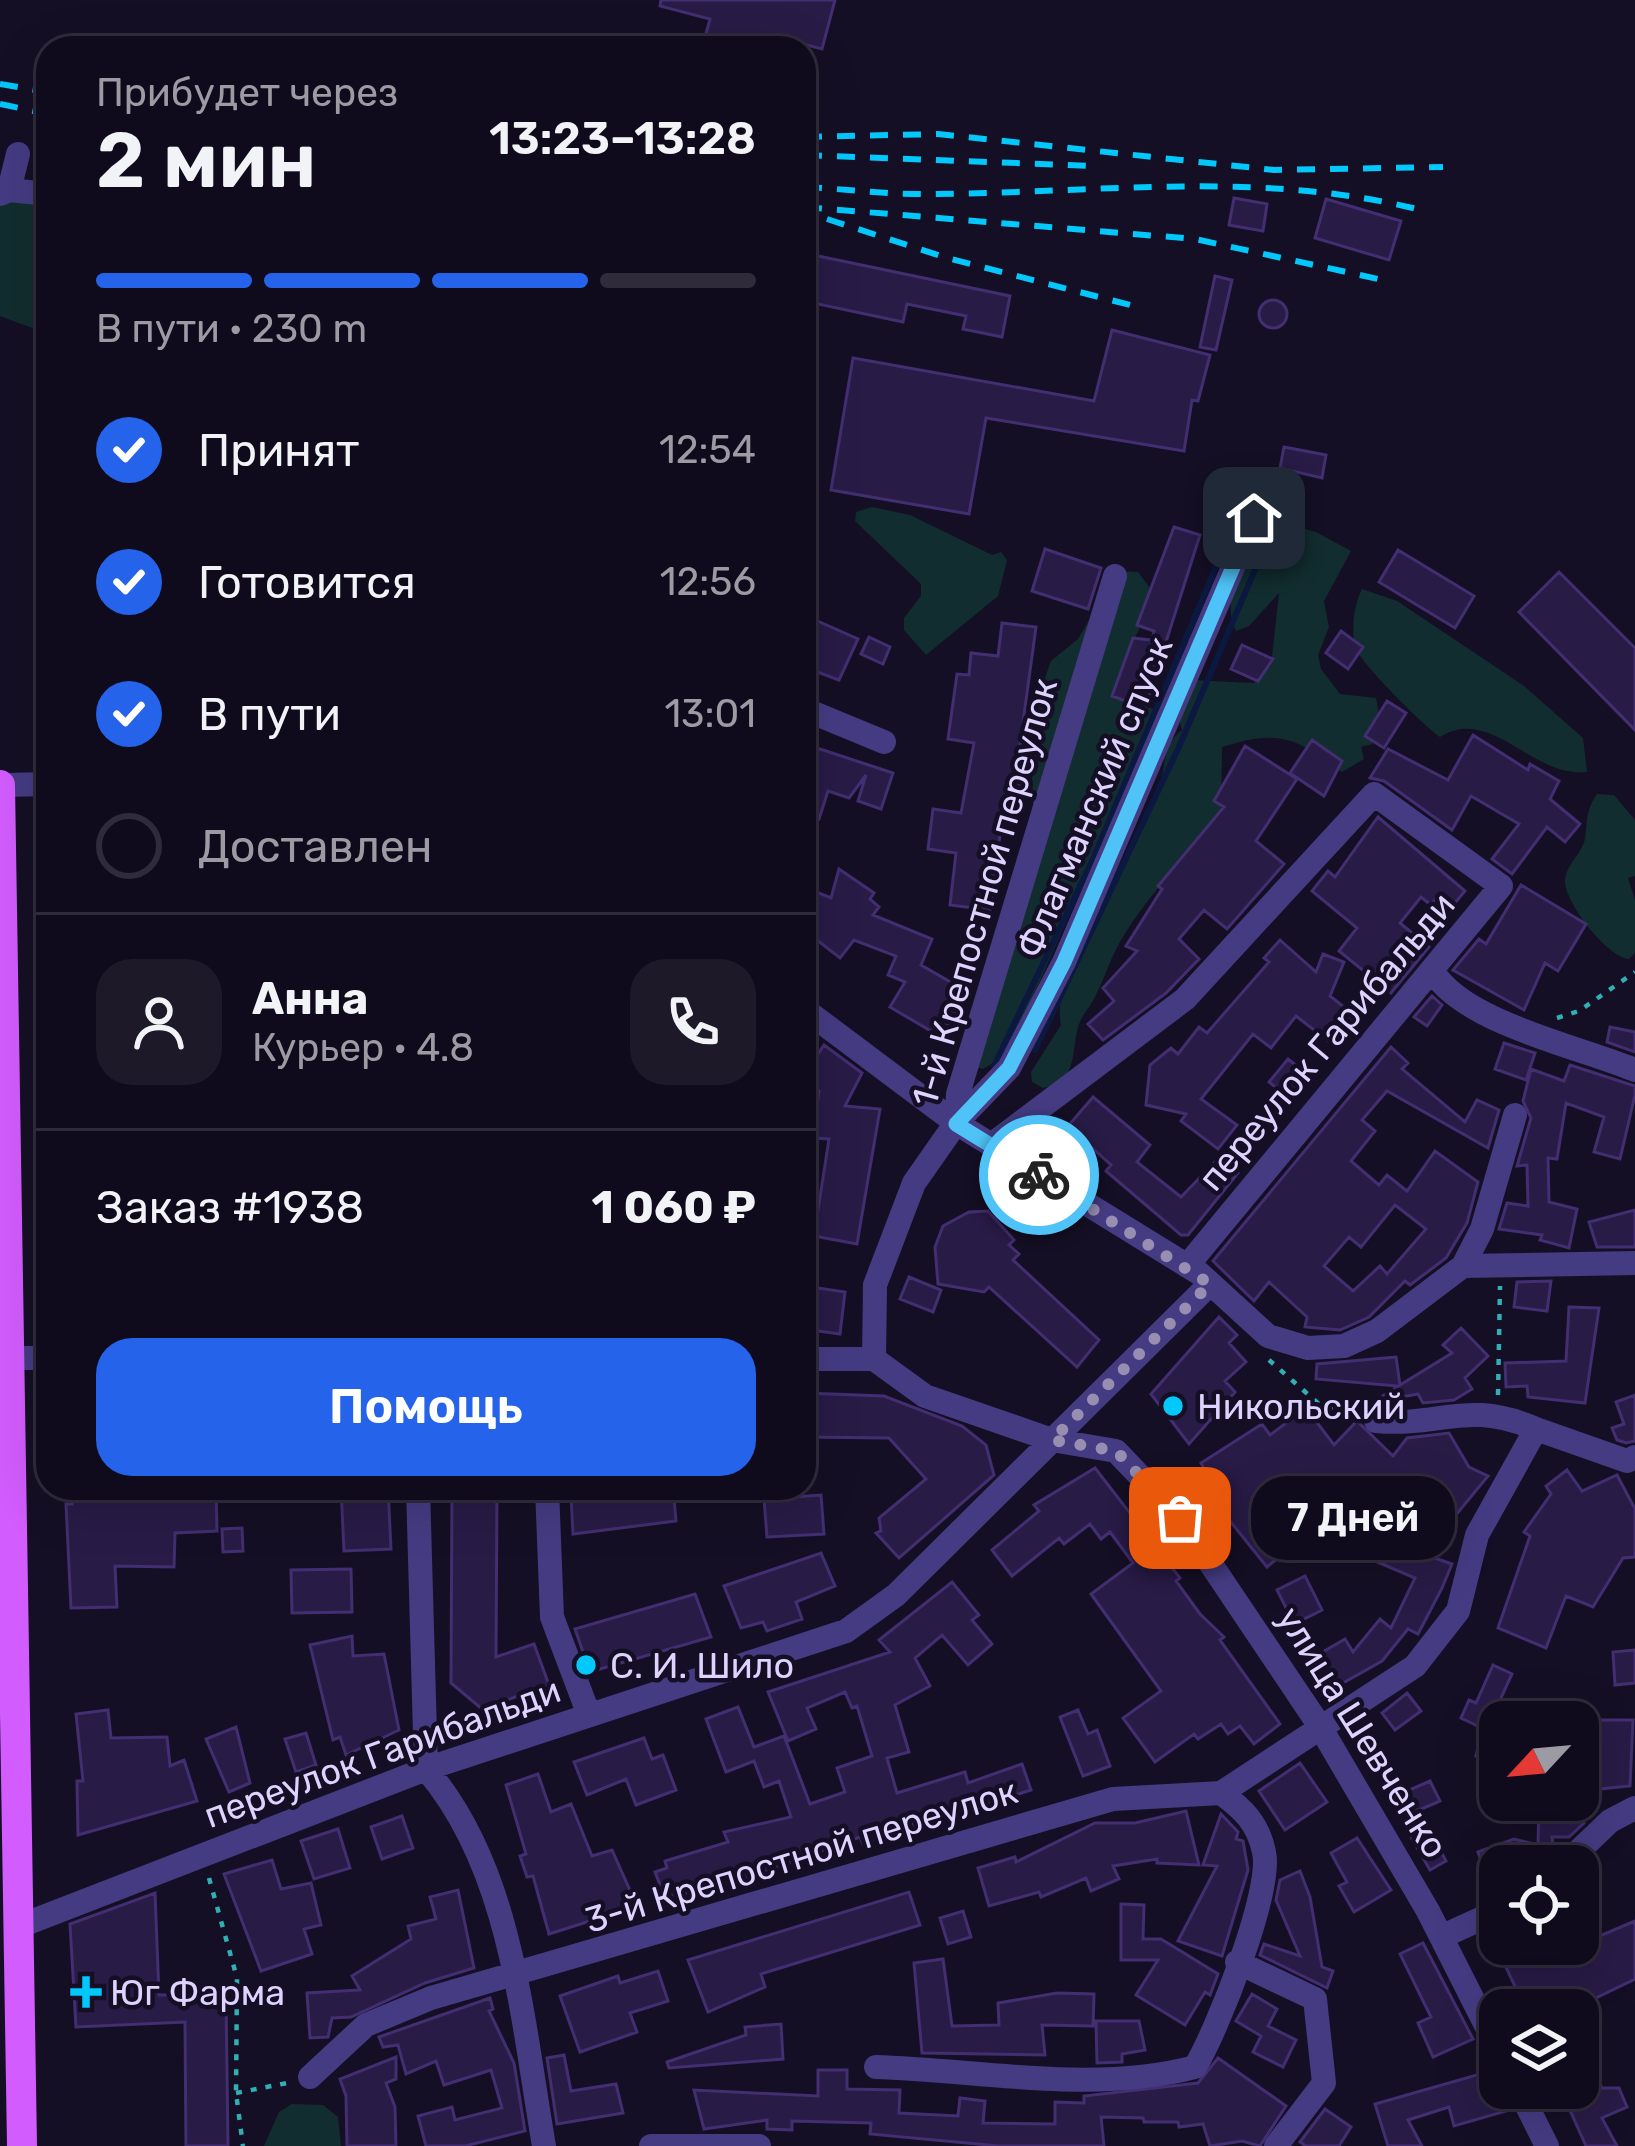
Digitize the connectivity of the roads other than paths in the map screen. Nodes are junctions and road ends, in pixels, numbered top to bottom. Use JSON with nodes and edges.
{"nodes":[{"id":1,"x":18,"y":154,"type":"dead end"},
{"id":2,"x":4,"y":192,"type":"edge"},
{"id":3,"x":36,"y":193,"type":"edge"},
{"id":4,"x":1270,"y":481,"type":"dead end"},
{"id":5,"x":1115,"y":576,"type":"dead end"},
{"id":6,"x":816,"y":714,"type":"edge"},
{"id":7,"x":884,"y":742,"type":"dead end"},
{"id":8,"x":36,"y":784,"type":"edge"},
{"id":9,"x":2,"y":785,"type":"edge"},
{"id":10,"x":1432,"y":970,"type":"junction"},
{"id":11,"x":816,"y":1018,"type":"edge"},
{"id":12,"x":1635,"y":1070,"type":"edge"},
{"id":13,"x":1515,"y":1115,"type":"dead end"},
{"id":14,"x":956,"y":1124,"type":"junction"},
{"id":15,"x":991,"y":1145,"type":"junction"},
{"id":16,"x":1635,"y":1263,"type":"edge"},
{"id":17,"x":1462,"y":1266,"type":"junction"},
{"id":18,"x":1199,"y":1274,"type":"junction"},
{"id":19,"x":5,"y":1358,"type":"edge"},
{"id":20,"x":36,"y":1358,"type":"edge"},
{"id":21,"x":816,"y":1358,"type":"edge"},
{"id":22,"x":874,"y":1358,"type":"junction"},
{"id":23,"x":1376,"y":1421,"type":"dead end"},
{"id":24,"x":1535,"y":1429,"type":"junction"},
{"id":25,"x":1052,"y":1440,"type":"junction"},
{"id":26,"x":1635,"y":1457,"type":"edge"},
{"id":27,"x":6,"y":1465,"type":"edge"},
{"id":28,"x":418,"y":1500,"type":"edge"},
{"id":29,"x":547,"y":1500,"type":"edge"},
{"id":30,"x":589,"y":1715,"type":"junction"},
{"id":31,"x":1318,"y":1725,"type":"junction"},
{"id":32,"x":426,"y":1769,"type":"junction"},
{"id":33,"x":1221,"y":1793,"type":"junction"},
{"id":34,"x":1635,"y":1808,"type":"edge"},
{"id":35,"x":9,"y":1833,"type":"edge"},
{"id":36,"x":1585,"y":1845,"type":"edge"},
{"id":37,"x":1479,"y":1920,"type":"edge"},
{"id":38,"x":1441,"y":1937,"type":"junction"},
{"id":39,"x":14,"y":1943,"type":"edge"},
{"id":40,"x":1237,"y":1962,"type":"junction"},
{"id":41,"x":515,"y":1978,"type":"junction"},
{"id":42,"x":1479,"y":2012,"type":"edge"},
{"id":43,"x":876,"y":2067,"type":"dead end"},
{"id":44,"x":310,"y":2077,"type":"road end"},
{"id":45,"x":1528,"y":2109,"type":"edge"},
{"id":46,"x":22,"y":2146,"type":"edge"},
{"id":47,"x":544,"y":2146,"type":"edge"},
{"id":48,"x":651,"y":2146,"type":"edge"},
{"id":49,"x":759,"y":2146,"type":"edge"},
{"id":50,"x":1276,"y":2146,"type":"edge"},
{"id":51,"x":1547,"y":2146,"type":"edge"}],
"edges":[{"from":1,"to":2,"type":"street"},
{"from":2,"to":3,"type":"street"},
{"from":4,"to":14,"type":"street","name":"Флагманский спуск"},
{"from":5,"to":14,"type":"street","name":"1-й Крепостной переулок"},
{"from":6,"to":7,"type":"street"},
{"from":8,"to":9,"type":"street"},
{"from":9,"to":19,"type":"main road"},
{"from":10,"to":12,"type":"street"},
{"from":10,"to":15,"type":"street","name":"переулок Гарибальди"},
{"from":10,"to":18,"type":"street","name":"переулок Гарибальди"},
{"from":11,"to":14,"type":"street"},
{"from":13,"to":17,"type":"street"},
{"from":14,"to":15,"type":"street"},
{"from":14,"to":22,"type":"street","name":"1-й Крепостной переулок"},
{"from":15,"to":18,"type":"street"},
{"from":16,"to":17,"type":"street"},
{"from":17,"to":18,"type":"street"},
{"from":18,"to":25,"type":"street","name":"переулок Гарибальди"},
{"from":19,"to":20,"type":"street"},
{"from":19,"to":27,"type":"main road"},
{"from":21,"to":22,"type":"street"},
{"from":22,"to":25,"type":"street","name":"улица Шевченко"},
{"from":23,"to":24,"type":"street"},
{"from":24,"to":26,"type":"street"},
{"from":24,"to":31,"type":"street"},
{"from":25,"to":30,"type":"street","name":"переулок Гарибальди"},
{"from":25,"to":31,"type":"street","name":"улица Шевченко"},
{"from":27,"to":35,"type":"main road"},
{"from":28,"to":32,"type":"street"},
{"from":29,"to":30,"type":"street"},
{"from":30,"to":32,"type":"street","name":"переулок Гарибальди"},
{"from":31,"to":33,"type":"street"},
{"from":31,"to":38,"type":"street","name":"улица Шевченко"},
{"from":32,"to":39,"type":"street","name":"переулок Гарибальди"},
{"from":32,"to":41,"type":"street"},
{"from":33,"to":40,"type":"street"},
{"from":33,"to":41,"type":"street","name":"3-й Крепостной переулок"},
{"from":34,"to":36,"type":"street"},
{"from":35,"to":39,"type":"main road"},
{"from":37,"to":38,"type":"street"},
{"from":38,"to":42,"type":"street","name":"улица Шевченко"},
{"from":39,"to":46,"type":"main road"},
{"from":40,"to":43,"type":"street"},
{"from":40,"to":50,"type":"street"},
{"from":41,"to":44,"type":"street","name":"3-й Крепостной переулок"},
{"from":41,"to":47,"type":"street"},
{"from":45,"to":51,"type":"street"},
{"from":48,"to":49,"type":"street"}]}
